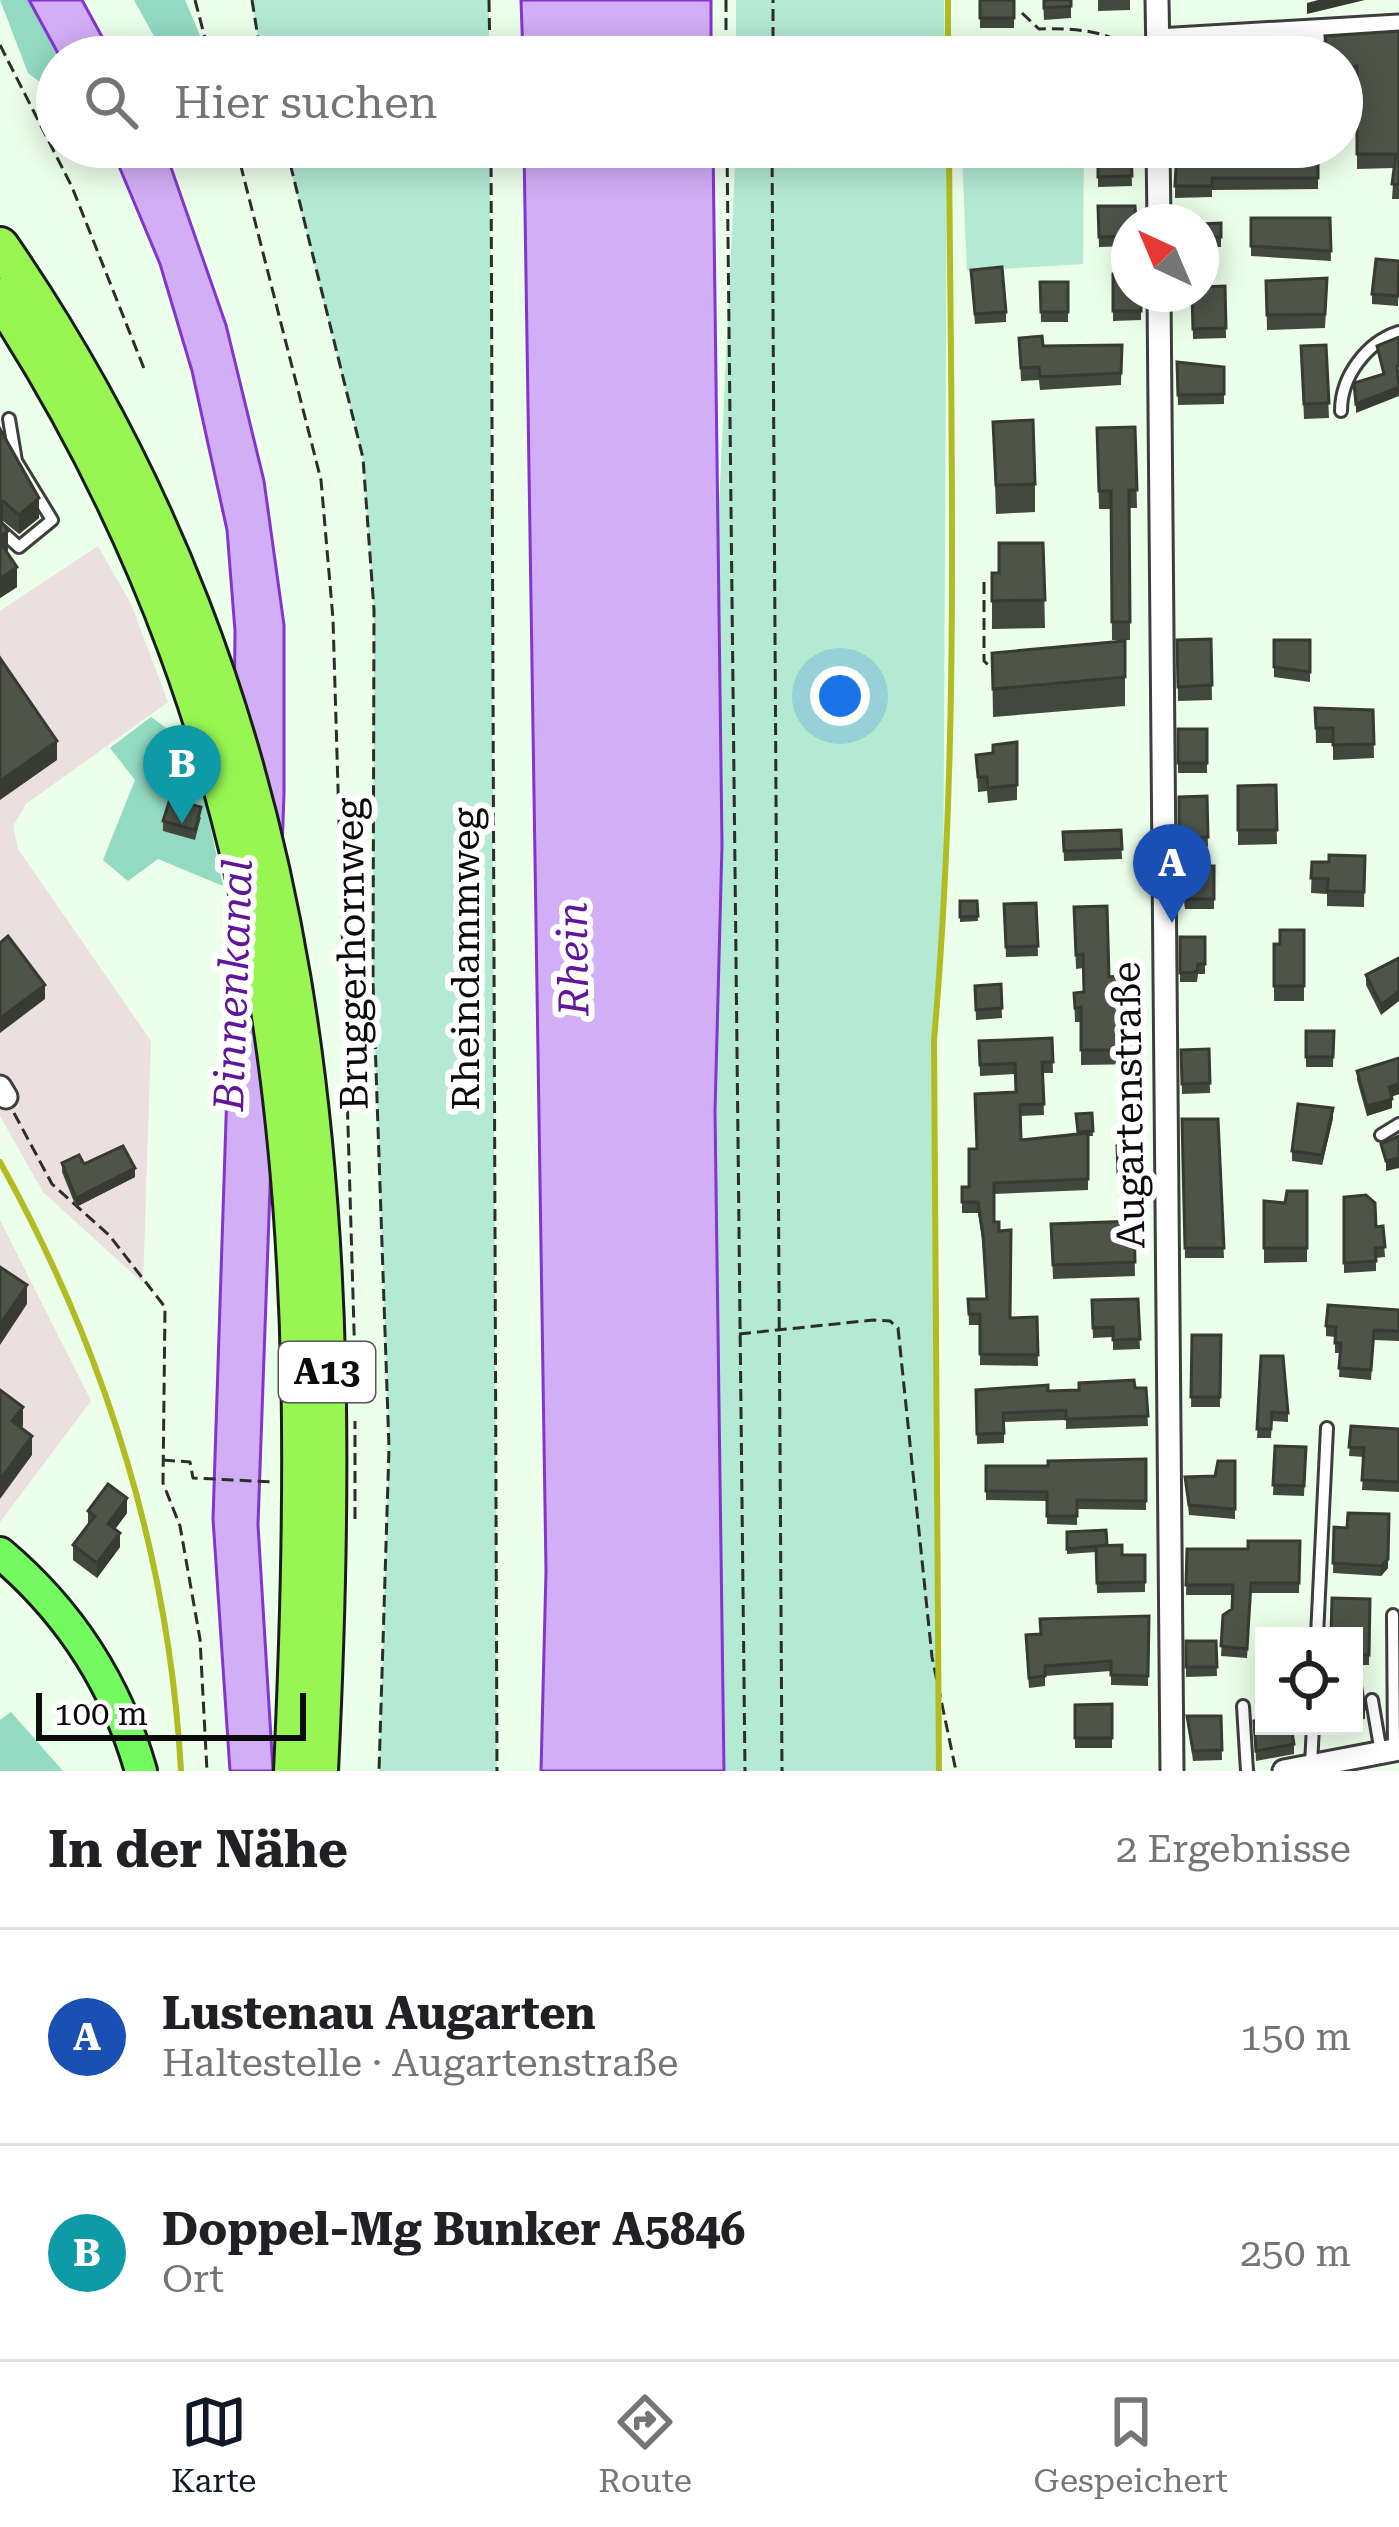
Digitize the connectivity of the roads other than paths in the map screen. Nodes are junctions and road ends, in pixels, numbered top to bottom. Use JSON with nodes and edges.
{"nodes":[{"id":1,"x":1157,"y":0,"type":"edge"},
{"id":2,"x":1399,"y":26,"type":"edge"},
{"id":3,"x":1153,"y":36,"type":"edge"},
{"id":4,"x":1296,"y":36,"type":"edge"},
{"id":5,"x":1159,"y":168,"type":"edge"},
{"id":6,"x":1159,"y":204,"type":"edge"},
{"id":7,"x":0,"y":246,"type":"edge"},
{"id":8,"x":0,"y":297,"type":"edge"},
{"id":9,"x":1159,"y":312,"type":"edge"},
{"id":10,"x":1399,"y":332,"type":"edge"},
{"id":11,"x":1341,"y":410,"type":"dead end"},
{"id":12,"x":9,"y":419,"type":"dead end"},
{"id":13,"x":0,"y":530,"type":"edge"},
{"id":14,"x":1399,"y":1124,"type":"edge"},
{"id":15,"x":1382,"y":1135,"type":"dead end"},
{"id":16,"x":1327,"y":1428,"type":"dead end"},
{"id":17,"x":0,"y":1553,"type":"edge"},
{"id":18,"x":1393,"y":1615,"type":"dead end"},
{"id":19,"x":1317,"y":1627,"type":"edge"},
{"id":20,"x":1372,"y":1700,"type":"dead end"},
{"id":21,"x":1243,"y":1706,"type":"dead end"},
{"id":22,"x":1314,"y":1735,"type":"edge"},
{"id":23,"x":1391,"y":1751,"type":"edge"},
{"id":24,"x":1320,"y":1768,"type":"edge"},
{"id":25,"x":141,"y":1771,"type":"edge"},
{"id":26,"x":293,"y":1771,"type":"edge"},
{"id":27,"x":319,"y":1771,"type":"edge"},
{"id":28,"x":1172,"y":1771,"type":"edge"},
{"id":29,"x":1246,"y":1771,"type":"edge"},
{"id":30,"x":1284,"y":1771,"type":"edge"}],
"edges":[{"from":1,"to":3,"type":"street"},
{"from":2,"to":4,"type":"street"},
{"from":5,"to":6,"type":"street"},
{"from":7,"to":27,"type":"highway","number":"A13"},
{"from":8,"to":26,"type":"highway","number":"A13"},
{"from":9,"to":28,"type":"street","name":"Augartenstraße"},
{"from":10,"to":11,"type":"lane"},
{"from":12,"to":13,"type":"lane"},
{"from":14,"to":15,"type":"lane"},
{"from":16,"to":19,"type":"lane"},
{"from":17,"to":25,"type":"main road"},
{"from":18,"to":23,"type":"lane"},
{"from":20,"to":23,"type":"lane"},
{"from":21,"to":29,"type":"lane"},
{"from":22,"to":24,"type":"lane"},
{"from":23,"to":24,"type":"street"},
{"from":24,"to":30,"type":"street"}]}
